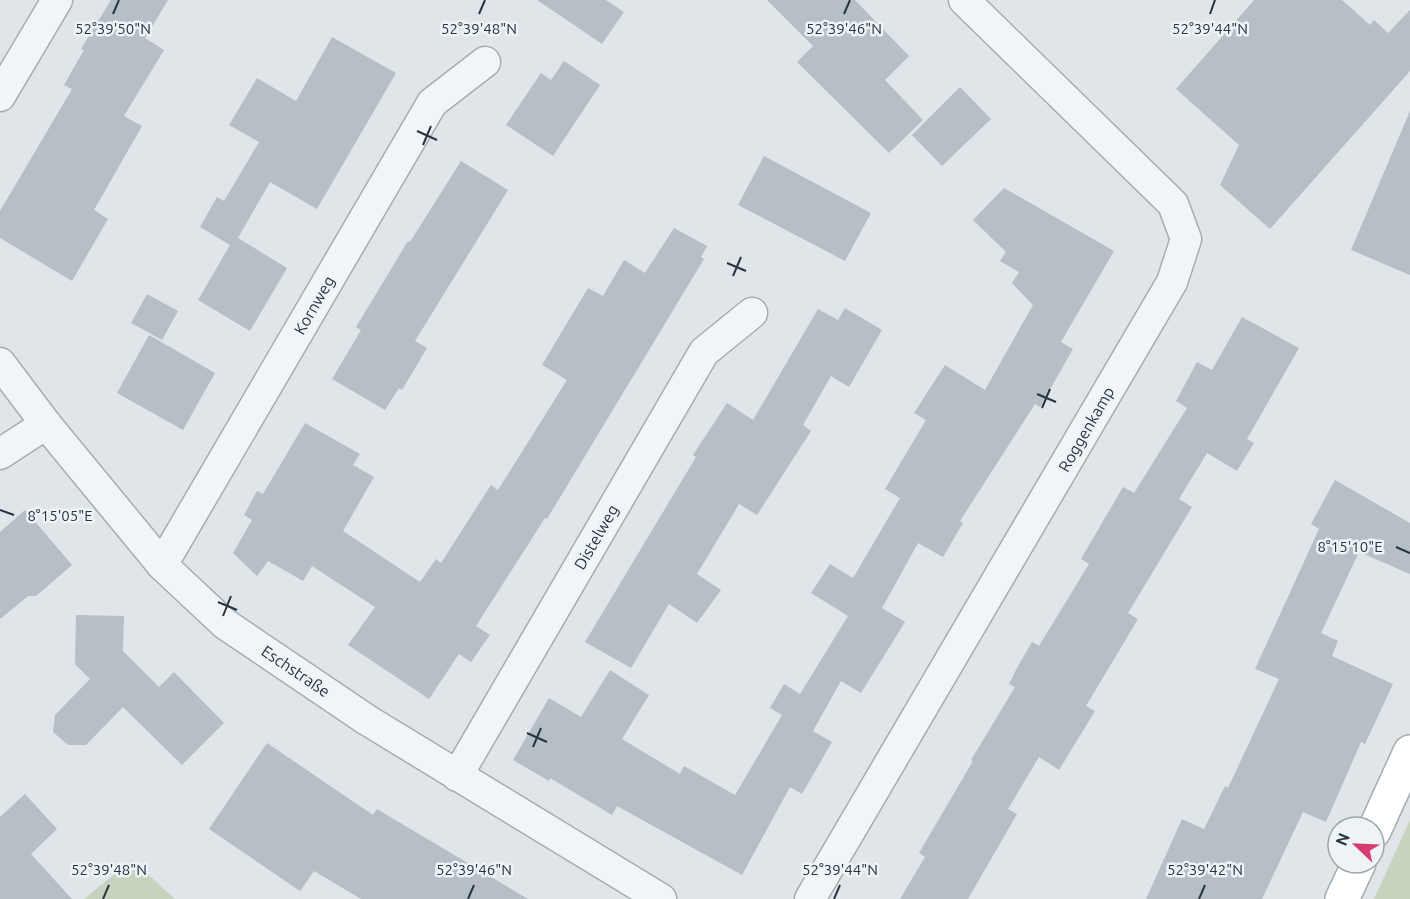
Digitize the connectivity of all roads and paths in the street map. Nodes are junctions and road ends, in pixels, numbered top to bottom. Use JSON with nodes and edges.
{"nodes":[{"id":1,"x":57,"y":0,"type":"edge"},
{"id":2,"x":964,"y":0,"type":"edge"},
{"id":3,"x":485,"y":62,"type":"dead end"},
{"id":4,"x":0,"y":96,"type":"edge"},
{"id":5,"x":752,"y":313,"type":"dead end"},
{"id":6,"x":0,"y":363,"type":"edge"},
{"id":7,"x":46,"y":424,"type":"junction"},
{"id":8,"x":0,"y":454,"type":"edge"},
{"id":9,"x":162,"y":564,"type":"junction"},
{"id":10,"x":1410,"y":752,"type":"edge"},
{"id":11,"x":458,"y":776,"type":"junction"},
{"id":12,"x":1381,"y":815,"type":"edge"},
{"id":13,"x":1353,"y":875,"type":"edge"},
{"id":14,"x":661,"y":899,"type":"edge"},
{"id":15,"x":810,"y":899,"type":"edge"},
{"id":16,"x":1342,"y":899,"type":"edge"}],
"edges":[{"from":1,"to":4,"type":"street"},
{"from":2,"to":15,"type":"street","name":"Roggenkamp"},
{"from":3,"to":9,"type":"street","name":"Kornweg"},
{"from":5,"to":11,"type":"street","name":"Distelweg"},
{"from":6,"to":7,"type":"street","name":"Eschstraße"},
{"from":7,"to":8,"type":"street"},
{"from":7,"to":9,"type":"street","name":"Eschstraße"},
{"from":9,"to":11,"type":"street","name":"Eschstraße"},
{"from":10,"to":12,"type":"street"},
{"from":11,"to":14,"type":"street","name":"Eschstraße"},
{"from":13,"to":16,"type":"street"}]}
